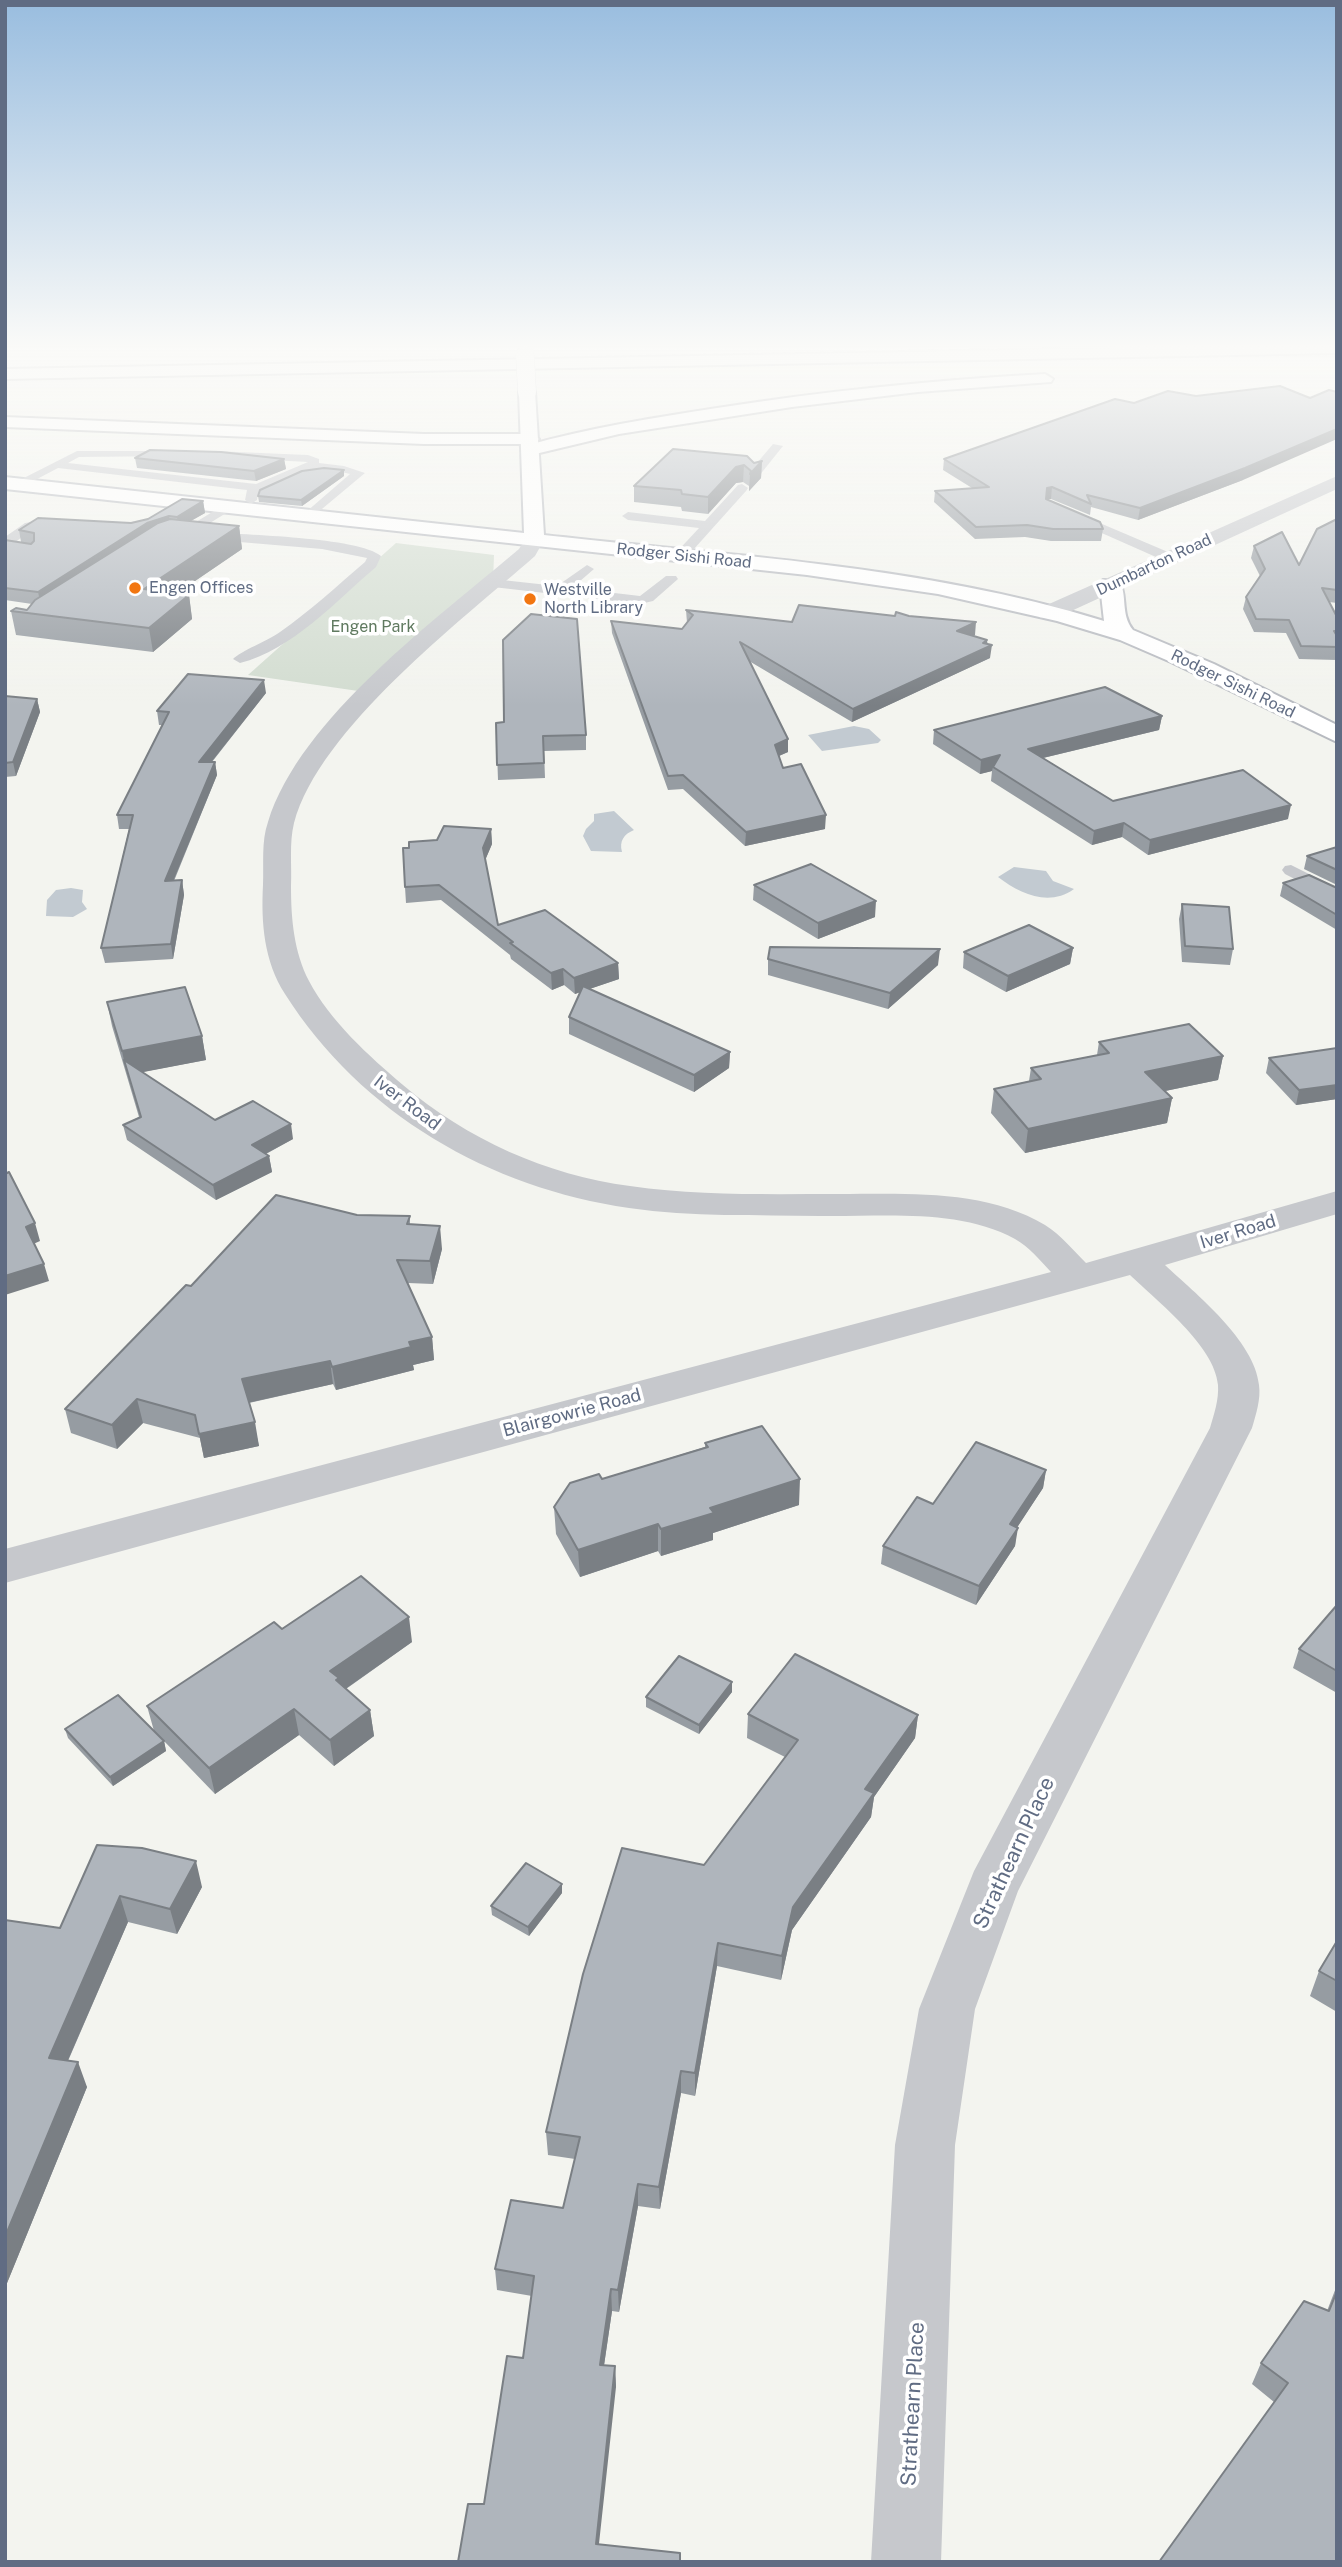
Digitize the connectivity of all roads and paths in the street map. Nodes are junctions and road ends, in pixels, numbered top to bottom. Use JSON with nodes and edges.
{"nodes":[{"id":1,"x":50,"y":467,"type":"edge"},
{"id":2,"x":70,"y":467,"type":"edge"},
{"id":3,"x":310,"y":467,"type":"joint"},
{"id":4,"x":531,"y":467,"type":"edge"},
{"id":5,"x":1337,"y":482,"type":"edge"},
{"id":6,"x":12,"y":484,"type":"edge"},
{"id":7,"x":259,"y":488,"type":"junction"},
{"id":8,"x":742,"y":488,"type":"edge"},
{"id":9,"x":186,"y":502,"type":"junction"},
{"id":10,"x":227,"y":507,"type":"junction"},
{"id":11,"x":253,"y":509,"type":"junction"},
{"id":12,"x":1061,"y":510,"type":"edge"},
{"id":13,"x":163,"y":515,"type":"edge"},
{"id":14,"x":310,"y":515,"type":"junction"},
{"id":15,"x":628,"y":516,"type":"dead end"},
{"id":16,"x":56,"y":523,"type":"edge"},
{"id":17,"x":710,"y":525,"type":"junction"},
{"id":18,"x":534,"y":540,"type":"junction"},
{"id":19,"x":29,"y":550,"type":"edge"},
{"id":20,"x":680,"y":556,"type":"junction"},
{"id":21,"x":1170,"y":558,"type":"junction"},
{"id":22,"x":587,"y":569,"type":"dead end"},
{"id":23,"x":671,"y":579,"type":"dead end"},
{"id":24,"x":493,"y":583,"type":"junction"},
{"id":25,"x":1111,"y":585,"type":"junction"},
{"id":26,"x":560,"y":592,"type":"junction"},
{"id":27,"x":1048,"y":613,"type":"junction"},
{"id":28,"x":1125,"y":635,"type":"junction"},
{"id":29,"x":240,"y":659,"type":"dead end"},
{"id":30,"x":1337,"y":735,"type":"edge"},
{"id":31,"x":1292,"y":870,"type":"dead end"},
{"id":32,"x":1337,"y":897,"type":"edge"},
{"id":33,"x":1337,"y":1202,"type":"edge"},
{"id":34,"x":1138,"y":1261,"type":"junction"},
{"id":35,"x":1077,"y":1276,"type":"junction"},
{"id":36,"x":5,"y":1566,"type":"edge"},
{"id":37,"x":906,"y":2562,"type":"edge"}],
"edges":[{"from":1,"to":6,"type":"lane"},
{"from":2,"to":7,"type":"lane"},
{"from":3,"to":7,"type":"lane"},
{"from":3,"to":14,"type":"lane"},
{"from":4,"to":18,"type":"main road"},
{"from":5,"to":21,"type":"street","name":"Dumbarton Road"},
{"from":6,"to":9,"type":"main road","name":"Rodger Sishi Road"},
{"from":7,"to":11,"type":"lane"},
{"from":8,"to":17,"type":"lane"},
{"from":9,"to":10,"type":"main road","name":"Rodger Sishi Road"},
{"from":9,"to":13,"type":"lane"},
{"from":10,"to":11,"type":"main road","name":"Rodger Sishi Road"},
{"from":10,"to":29,"type":"lane"},
{"from":11,"to":14,"type":"main road","name":"Rodger Sishi Road"},
{"from":12,"to":21,"type":"lane"},
{"from":14,"to":18,"type":"main road","name":"Rodger Sishi Road"},
{"from":15,"to":17,"type":"lane"},
{"from":16,"to":19,"type":"lane"},
{"from":17,"to":20,"type":"lane"},
{"from":18,"to":20,"type":"main road","name":"Rodger Sishi Road"},
{"from":18,"to":24,"type":"street","name":"Iver Road"},
{"from":20,"to":27,"type":"main road","name":"Rodger Sishi Road"},
{"from":21,"to":25,"type":"street","name":"Dumbarton Road"},
{"from":22,"to":26,"type":"lane"},
{"from":23,"to":26,"type":"lane"},
{"from":24,"to":26,"type":"lane"},
{"from":24,"to":35,"type":"street","name":"Iver Road"},
{"from":25,"to":27,"type":"street","name":"Dumbarton Road"},
{"from":25,"to":28,"type":"main road"},
{"from":27,"to":28,"type":"main road","name":"Rodger Sishi Road"},
{"from":28,"to":30,"type":"main road","name":"Rodger Sishi Road"},
{"from":31,"to":32,"type":"lane"},
{"from":33,"to":34,"type":"street","name":"Iver Road"},
{"from":34,"to":35,"type":"street","name":"Blairgowrie Road"},
{"from":34,"to":37,"type":"street","name":"Strathearn Place"},
{"from":35,"to":36,"type":"street","name":"Blairgowrie Road"}]}
